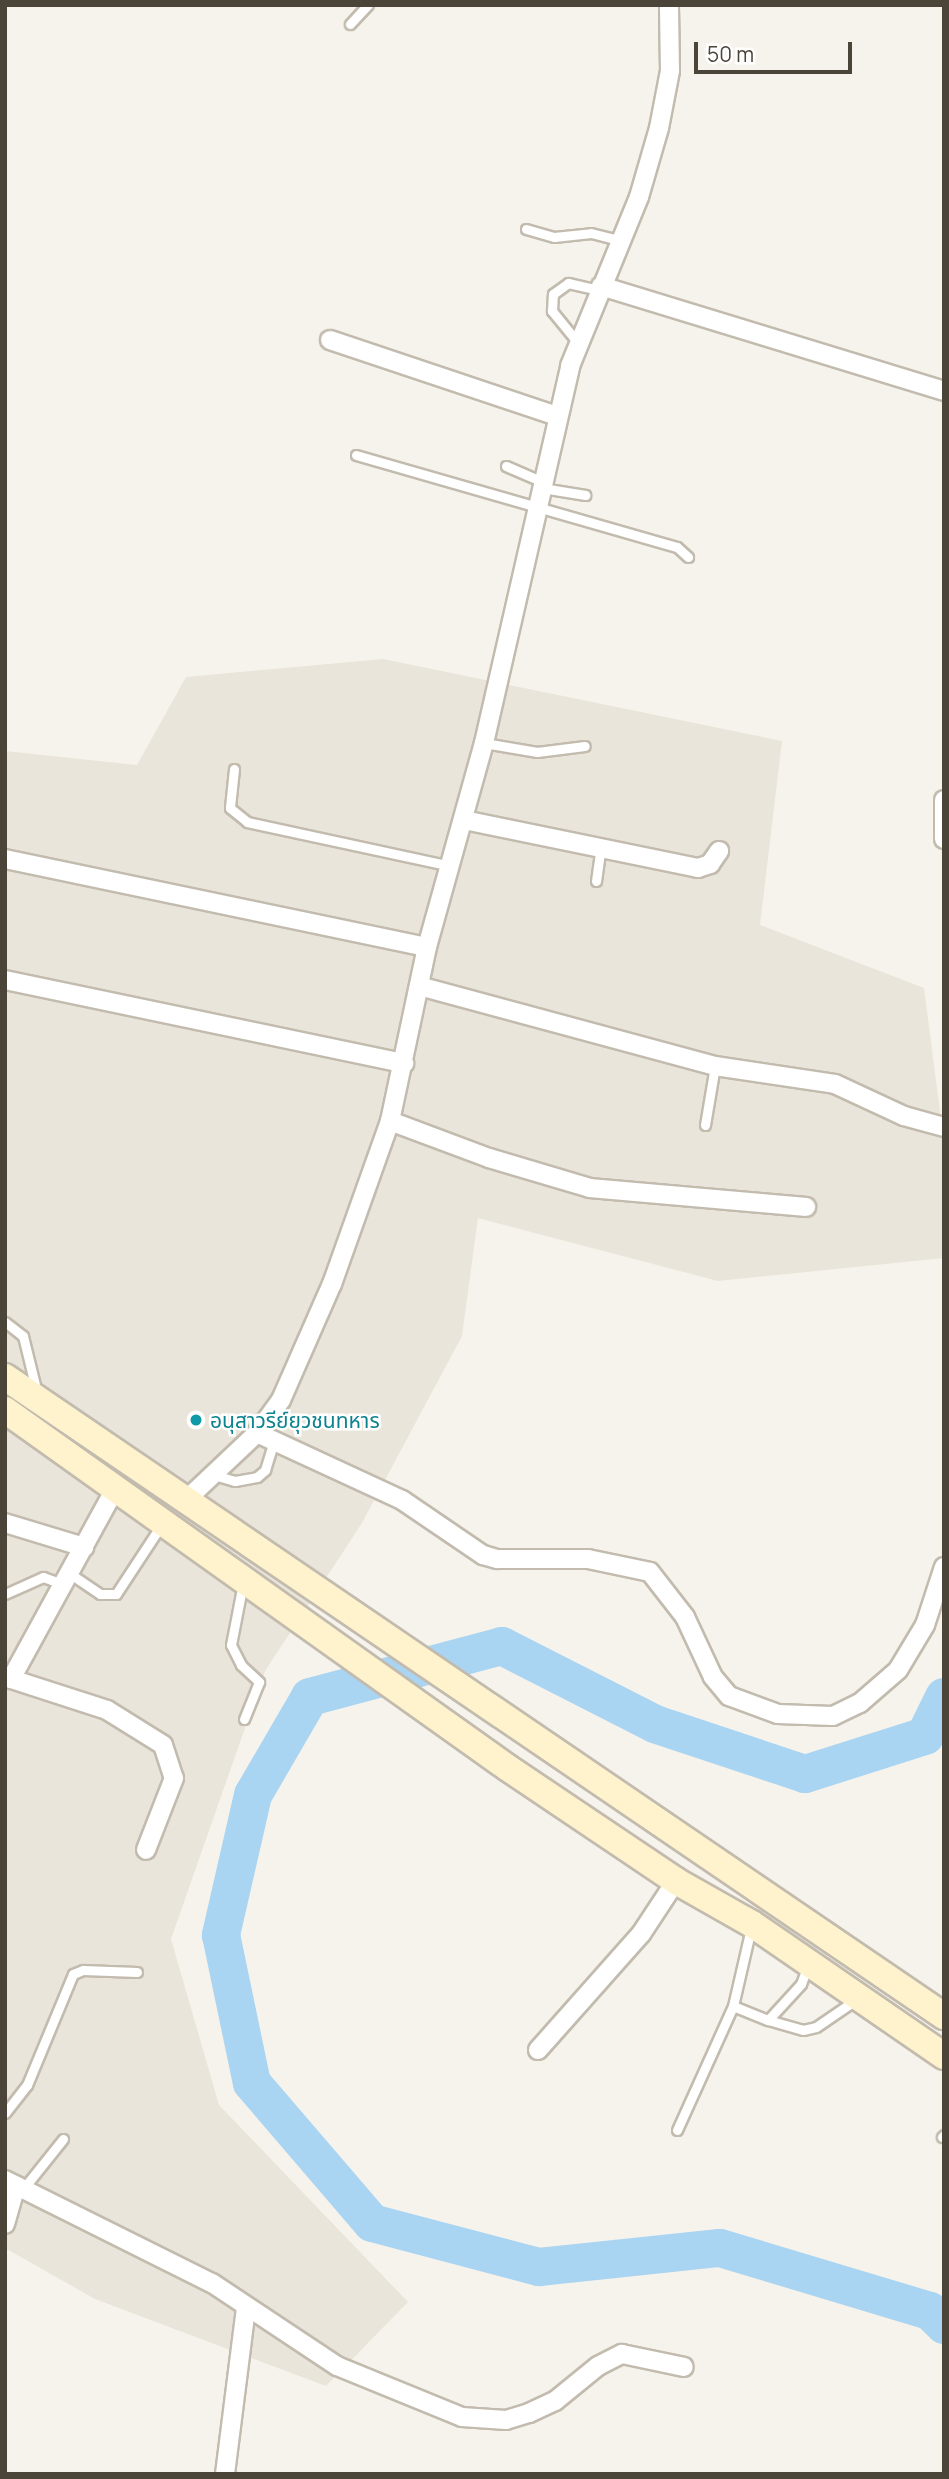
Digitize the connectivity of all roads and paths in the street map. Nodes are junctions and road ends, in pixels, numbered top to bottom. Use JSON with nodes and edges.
{"nodes":[{"id":1,"x":368,"y":5,"type":"edge"},
{"id":2,"x":669,"y":5,"type":"edge"},
{"id":3,"x":350,"y":24,"type":"dead end"},
{"id":4,"x":526,"y":229,"type":"dead end"},
{"id":5,"x":619,"y":240,"type":"junction"},
{"id":6,"x":600,"y":288,"type":"junction"},
{"id":7,"x":330,"y":340,"type":"dead end"},
{"id":8,"x":579,"y":344,"type":"junction"},
{"id":9,"x":944,"y":391,"type":"edge"},
{"id":10,"x":557,"y":416,"type":"junction"},
{"id":11,"x":356,"y":455,"type":"dead end"},
{"id":12,"x":506,"y":466,"type":"dead end"},
{"id":13,"x":542,"y":485,"type":"junction"},
{"id":14,"x":585,"y":495,"type":"dead end"},
{"id":15,"x":537,"y":510,"type":"junction"},
{"id":16,"x":688,"y":557,"type":"dead end"},
{"id":17,"x":484,"y":743,"type":"junction"},
{"id":18,"x":585,"y":746,"type":"dead end"},
{"id":19,"x":234,"y":769,"type":"dead end"},
{"id":20,"x":944,"y":800,"type":"edge"},
{"id":21,"x":464,"y":820,"type":"junction"},
{"id":22,"x":944,"y":839,"type":"edge"},
{"id":23,"x":601,"y":845,"type":"junction"},
{"id":24,"x":719,"y":851,"type":"dead end"},
{"id":25,"x":5,"y":859,"type":"edge"},
{"id":26,"x":450,"y":866,"type":"junction"},
{"id":27,"x":596,"y":881,"type":"dead end"},
{"id":28,"x":427,"y":947,"type":"junction"},
{"id":29,"x":5,"y":980,"type":"edge"},
{"id":30,"x":419,"y":986,"type":"junction"},
{"id":31,"x":404,"y":1063,"type":"junction"},
{"id":32,"x":715,"y":1066,"type":"junction"},
{"id":33,"x":390,"y":1121,"type":"junction"},
{"id":34,"x":705,"y":1125,"type":"dead end"},
{"id":35,"x":944,"y":1127,"type":"edge"},
{"id":36,"x":806,"y":1207,"type":"dead end"},
{"id":37,"x":5,"y":1322,"type":"edge"},
{"id":38,"x":5,"y":1377,"type":"edge"},
{"id":39,"x":37,"y":1399,"type":"junction"},
{"id":40,"x":5,"y":1410,"type":"edge"},
{"id":41,"x":257,"y":1433,"type":"junction"},
{"id":42,"x":274,"y":1441,"type":"junction"},
{"id":43,"x":212,"y":1475,"type":"junction"},
{"id":44,"x":114,"y":1491,"type":"junction"},
{"id":45,"x":186,"y":1500,"type":"junction"},
{"id":46,"x":164,"y":1521,"type":"junction"},
{"id":47,"x":5,"y":1523,"type":"edge"},
{"id":48,"x":85,"y":1547,"type":"junction"},
{"id":49,"x":944,"y":1567,"type":"edge"},
{"id":50,"x":244,"y":1578,"type":"junction"},
{"id":51,"x":66,"y":1579,"type":"junction"},
{"id":52,"x":5,"y":1594,"type":"edge"},
{"id":53,"x":8,"y":1678,"type":"edge"},
{"id":54,"x":244,"y":1718,"type":"dead end"},
{"id":55,"x":146,"y":1850,"type":"dead end"},
{"id":56,"x":676,"y":1881,"type":"junction"},
{"id":57,"x":752,"y":1924,"type":"junction"},
{"id":58,"x":808,"y":1965,"type":"junction"},
{"id":59,"x":137,"y":1972,"type":"dead end"},
{"id":60,"x":857,"y":1999,"type":"junction"},
{"id":61,"x":733,"y":2006,"type":"junction"},
{"id":62,"x":944,"y":2016,"type":"edge"},
{"id":63,"x":768,"y":2020,"type":"junction"},
{"id":64,"x":538,"y":2050,"type":"dead end"},
{"id":65,"x":944,"y":2056,"type":"edge"},
{"id":66,"x":5,"y":2113,"type":"edge"},
{"id":67,"x":677,"y":2130,"type":"dead end"},
{"id":68,"x":63,"y":2139,"type":"dead end"},
{"id":69,"x":15,"y":2185,"type":"edge"},
{"id":70,"x":5,"y":2224,"type":"edge"},
{"id":71,"x":246,"y":2307,"type":"junction"},
{"id":72,"x":684,"y":2367,"type":"dead end"},
{"id":73,"x":225,"y":2474,"type":"edge"}],
"edges":[{"from":1,"to":3,"type":"lane"},
{"from":2,"to":5,"type":"street"},
{"from":4,"to":5,"type":"lane"},
{"from":5,"to":6,"type":"street"},
{"from":6,"to":8,"type":"street"},
{"from":6,"to":8,"type":"lane"},
{"from":6,"to":9,"type":"street"},
{"from":7,"to":10,"type":"street"},
{"from":8,"to":10,"type":"street"},
{"from":10,"to":13,"type":"street"},
{"from":11,"to":15,"type":"lane"},
{"from":12,"to":13,"type":"lane"},
{"from":13,"to":14,"type":"lane"},
{"from":13,"to":15,"type":"street"},
{"from":15,"to":16,"type":"lane"},
{"from":15,"to":17,"type":"street"},
{"from":17,"to":18,"type":"lane"},
{"from":17,"to":21,"type":"street"},
{"from":19,"to":26,"type":"lane"},
{"from":20,"to":22,"type":"street"},
{"from":21,"to":23,"type":"street"},
{"from":21,"to":26,"type":"street"},
{"from":23,"to":24,"type":"street"},
{"from":23,"to":27,"type":"lane"},
{"from":25,"to":28,"type":"street"},
{"from":26,"to":28,"type":"street"},
{"from":28,"to":30,"type":"street"},
{"from":29,"to":31,"type":"street"},
{"from":30,"to":31,"type":"street"},
{"from":30,"to":32,"type":"street"},
{"from":31,"to":33,"type":"street"},
{"from":32,"to":34,"type":"lane"},
{"from":32,"to":35,"type":"street"},
{"from":33,"to":36,"type":"street"},
{"from":33,"to":41,"type":"street"},
{"from":37,"to":39,"type":"lane"},
{"from":38,"to":39,"type":"main road"},
{"from":39,"to":45,"type":"main road"},
{"from":40,"to":44,"type":"main road"},
{"from":41,"to":42,"type":"street"},
{"from":41,"to":43,"type":"street"},
{"from":42,"to":43,"type":"lane"},
{"from":42,"to":49,"type":"street"},
{"from":43,"to":45,"type":"street"},
{"from":44,"to":46,"type":"main road"},
{"from":44,"to":48,"type":"street"},
{"from":45,"to":62,"type":"main road"},
{"from":46,"to":50,"type":"main road"},
{"from":46,"to":51,"type":"lane"},
{"from":47,"to":48,"type":"street"},
{"from":48,"to":51,"type":"street"},
{"from":50,"to":54,"type":"lane"},
{"from":50,"to":56,"type":"main road"},
{"from":51,"to":52,"type":"lane"},
{"from":51,"to":53,"type":"street"},
{"from":53,"to":55,"type":"street"},
{"from":56,"to":57,"type":"main road"},
{"from":56,"to":64,"type":"street"},
{"from":57,"to":58,"type":"main road"},
{"from":57,"to":61,"type":"lane"},
{"from":58,"to":60,"type":"main road"},
{"from":58,"to":63,"type":"lane"},
{"from":59,"to":66,"type":"lane"},
{"from":60,"to":63,"type":"lane"},
{"from":60,"to":65,"type":"main road"},
{"from":61,"to":63,"type":"lane"},
{"from":61,"to":67,"type":"lane"},
{"from":68,"to":69,"type":"lane"},
{"from":69,"to":70,"type":"street"},
{"from":69,"to":71,"type":"street"},
{"from":71,"to":72,"type":"street"},
{"from":71,"to":73,"type":"street"}]}
